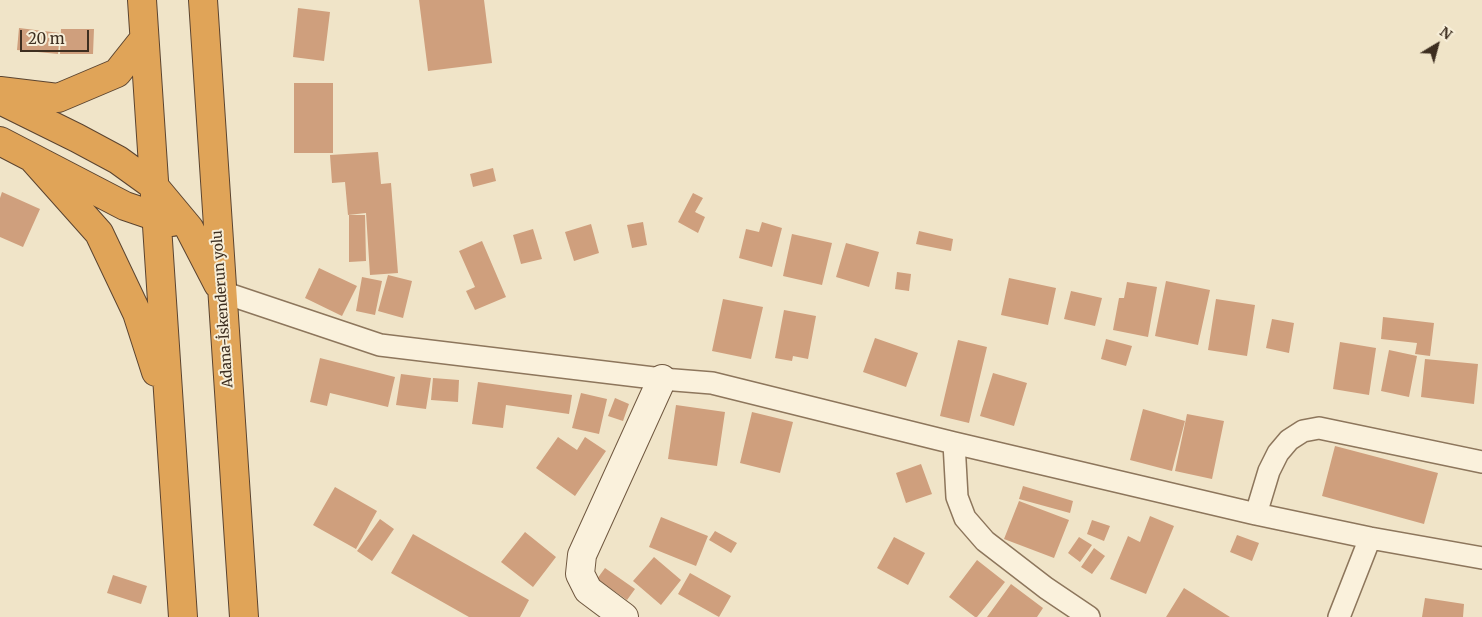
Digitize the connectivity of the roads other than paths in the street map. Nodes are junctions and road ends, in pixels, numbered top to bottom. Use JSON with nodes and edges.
{"nodes":[{"id":1,"x":142,"y":0,"type":"edge"},
{"id":2,"x":203,"y":0,"type":"edge"},
{"id":3,"x":144,"y":39,"type":"junction"},
{"id":4,"x":0,"y":91,"type":"edge"},
{"id":5,"x":0,"y":100,"type":"edge"},
{"id":6,"x":0,"y":141,"type":"edge"},
{"id":7,"x":34,"y":160,"type":"junction"},
{"id":8,"x":154,"y":186,"type":"junction"},
{"id":9,"x":216,"y":203,"type":"junction"},
{"id":10,"x":156,"y":217,"type":"junction"},
{"id":11,"x":189,"y":228,"type":"junction"},
{"id":12,"x":222,"y":292,"type":"junction"},
{"id":13,"x":662,"y":379,"type":"junction"},
{"id":14,"x":169,"y":408,"type":"junction"},
{"id":15,"x":954,"y":443,"type":"junction"},
{"id":16,"x":1482,"y":462,"type":"edge"},
{"id":17,"x":1256,"y":514,"type":"junction"},
{"id":18,"x":1370,"y":538,"type":"junction"},
{"id":19,"x":1482,"y":558,"type":"edge"},
{"id":20,"x":183,"y":617,"type":"edge"},
{"id":21,"x":244,"y":617,"type":"edge"},
{"id":22,"x":624,"y":617,"type":"edge"},
{"id":23,"x":1089,"y":617,"type":"edge"},
{"id":24,"x":1339,"y":617,"type":"edge"}],
"edges":[{"from":1,"to":3,"type":"highway"},
{"from":2,"to":9,"type":"highway","name":"Adana-İskenderun yolu"},
{"from":3,"to":4,"type":"highway"},
{"from":3,"to":8,"type":"highway"},
{"from":5,"to":8,"type":"highway"},
{"from":6,"to":7,"type":"highway"},
{"from":7,"to":10,"type":"highway"},
{"from":7,"to":14,"type":"highway"},
{"from":8,"to":10,"type":"highway"},
{"from":8,"to":11,"type":"highway"},
{"from":9,"to":11,"type":"highway"},
{"from":9,"to":12,"type":"highway","name":"Adana-İskenderun yolu"},
{"from":10,"to":11,"type":"highway"},
{"from":10,"to":14,"type":"highway"},
{"from":11,"to":12,"type":"highway"},
{"from":12,"to":13,"type":"street"},
{"from":12,"to":21,"type":"highway","name":"Adana-İskenderun yolu"},
{"from":13,"to":15,"type":"street"},
{"from":13,"to":22,"type":"street"},
{"from":14,"to":20,"type":"highway"},
{"from":15,"to":17,"type":"street"},
{"from":15,"to":23,"type":"street"},
{"from":16,"to":17,"type":"street"},
{"from":17,"to":18,"type":"street"},
{"from":18,"to":19,"type":"street"},
{"from":18,"to":24,"type":"street"}]}
